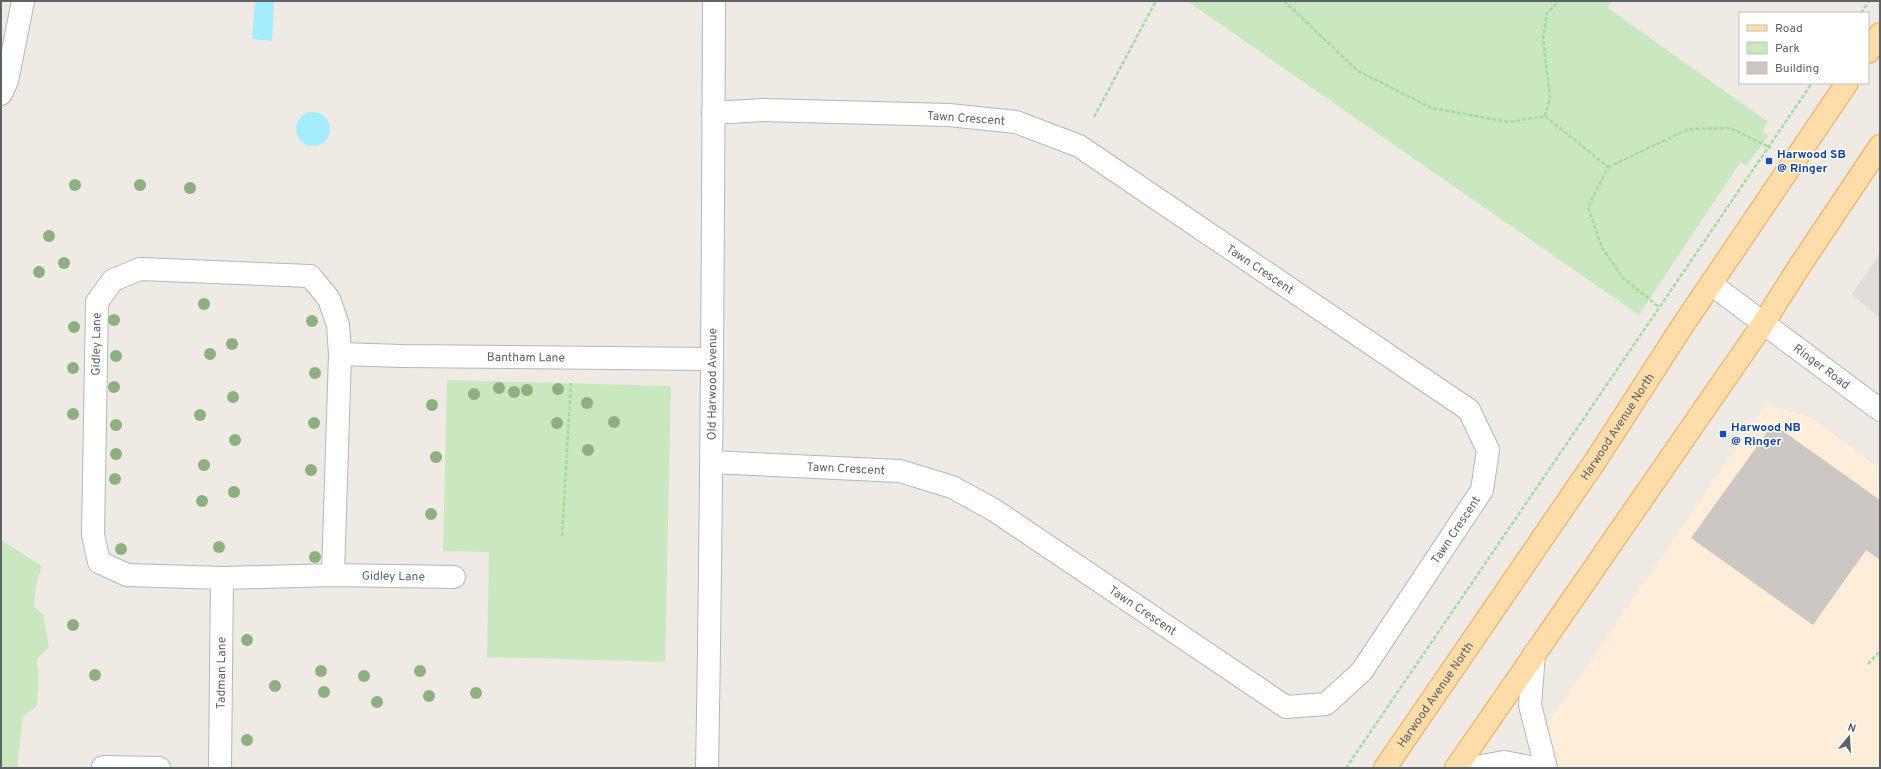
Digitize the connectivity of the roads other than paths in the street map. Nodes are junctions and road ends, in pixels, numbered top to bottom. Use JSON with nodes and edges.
{"nodes":[{"id":1,"x":23,"y":1,"type":"edge"},
{"id":2,"x":714,"y":1,"type":"edge"},
{"id":3,"x":1880,"y":34,"type":"edge"},
{"id":4,"x":1869,"y":50,"type":"edge"},
{"id":5,"x":1846,"y":84,"type":"edge"},
{"id":6,"x":1,"y":94,"type":"edge"},
{"id":7,"x":713,"y":113,"type":"junction"},
{"id":8,"x":1880,"y":146,"type":"edge"},
{"id":9,"x":1711,"y":284,"type":"junction"},
{"id":10,"x":1763,"y":324,"type":"junction"},
{"id":11,"x":340,"y":354,"type":"junction"},
{"id":12,"x":711,"y":359,"type":"junction"},
{"id":13,"x":1880,"y":410,"type":"edge"},
{"id":14,"x":712,"y":462,"type":"junction"},
{"id":15,"x":333,"y":575,"type":"junction"},
{"id":16,"x":222,"y":578,"type":"junction"},
{"id":17,"x":454,"y":578,"type":"dead end"},
{"id":18,"x":1534,"y":654,"type":"junction"},
{"id":19,"x":103,"y":767,"type":"edge"},
{"id":20,"x":159,"y":768,"type":"edge"},
{"id":21,"x":220,"y":768,"type":"edge"},
{"id":22,"x":707,"y":768,"type":"edge"},
{"id":23,"x":1385,"y":768,"type":"edge"},
{"id":24,"x":1456,"y":768,"type":"edge"},
{"id":25,"x":1470,"y":768,"type":"edge"},
{"id":26,"x":1535,"y":768,"type":"edge"},
{"id":27,"x":1546,"y":768,"type":"edge"}],
"edges":[{"from":1,"to":6,"type":"street"},
{"from":2,"to":7,"type":"street","name":"Old Harwood Avenue"},
{"from":3,"to":4,"type":"main road"},
{"from":5,"to":9,"type":"main road","name":"Harwood Avenue North"},
{"from":7,"to":12,"type":"street","name":"Old Harwood Avenue"},
{"from":7,"to":14,"type":"street","name":"Tawn Crescent"},
{"from":8,"to":10,"type":"main road"},
{"from":9,"to":10,"type":"street","name":"Ringer Road"},
{"from":9,"to":23,"type":"main road","name":"Harwood Avenue North"},
{"from":10,"to":13,"type":"street","name":"Ringer Road"},
{"from":10,"to":18,"type":"main road"},
{"from":11,"to":12,"type":"street","name":"Bantham Lane"},
{"from":11,"to":15,"type":"street","name":"Gidley Lane"},
{"from":11,"to":16,"type":"street","name":"Gidley Lane"},
{"from":12,"to":14,"type":"street","name":"Old Harwood Avenue"},
{"from":14,"to":22,"type":"street","name":"Old Harwood Avenue"},
{"from":15,"to":16,"type":"street","name":"Gidley Lane"},
{"from":15,"to":17,"type":"street","name":"Gidley Lane"},
{"from":16,"to":21,"type":"street","name":"Tadman Lane"},
{"from":18,"to":24,"type":"main road"},
{"from":18,"to":27,"type":"street"},
{"from":19,"to":20,"type":"street"},
{"from":25,"to":26,"type":"street"}]}
